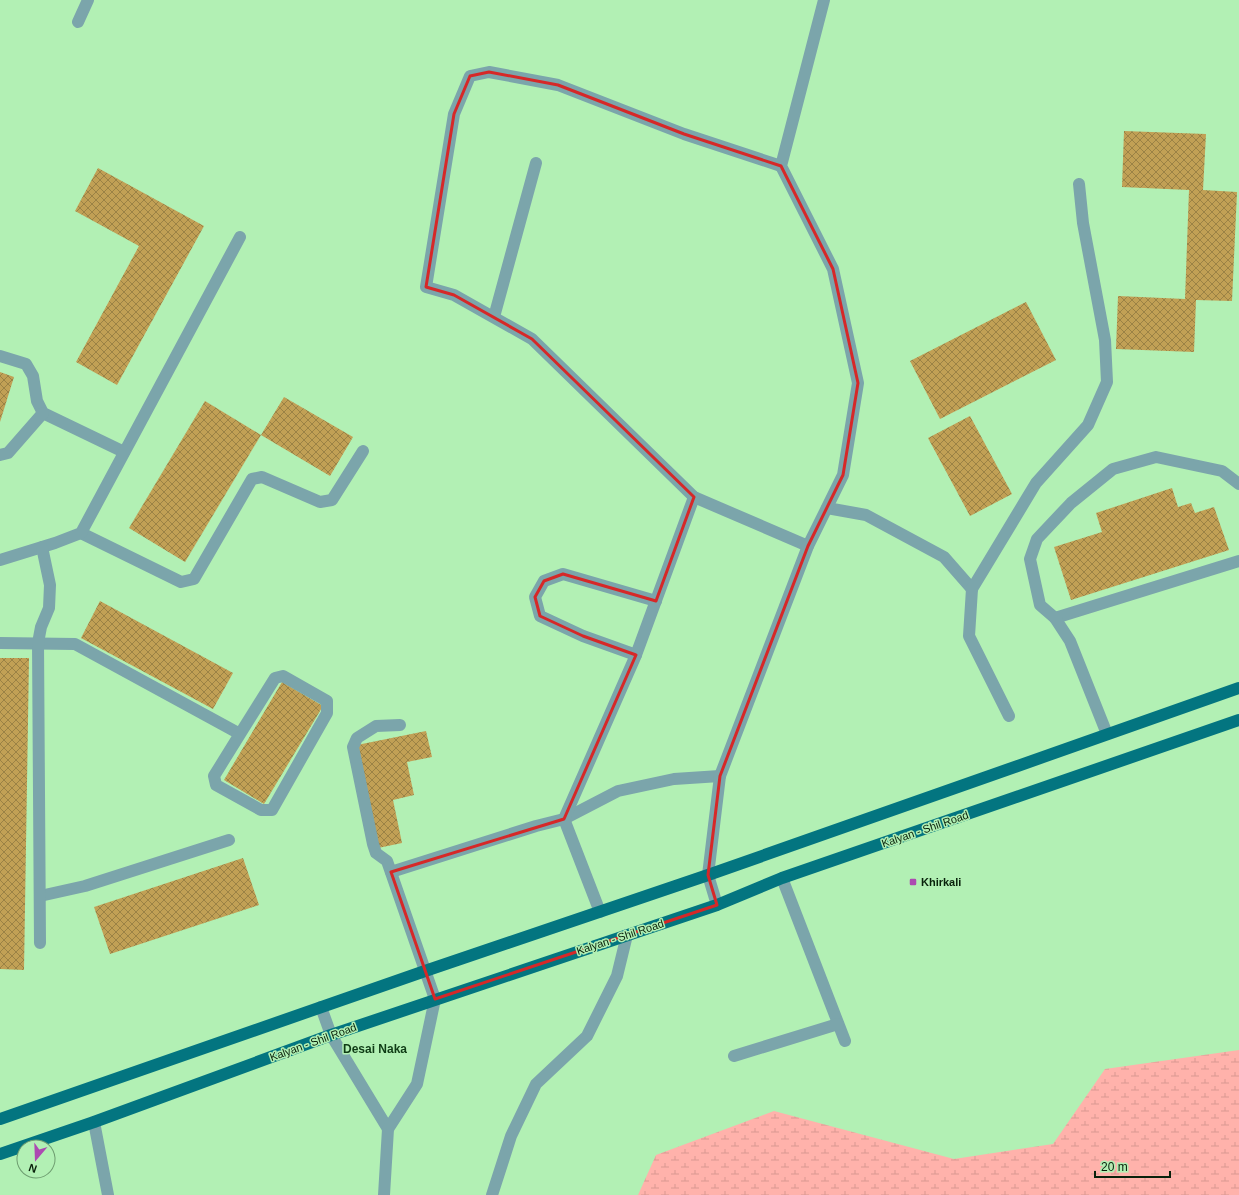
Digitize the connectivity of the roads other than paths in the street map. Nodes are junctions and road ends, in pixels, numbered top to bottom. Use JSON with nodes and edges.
{"nodes":[{"id":1,"x":88,"y":0,"type":"edge"},
{"id":2,"x":824,"y":0,"type":"edge"},
{"id":3,"x":78,"y":22,"type":"dead end"},
{"id":4,"x":536,"y":164,"type":"dead end"},
{"id":5,"x":781,"y":166,"type":"junction"},
{"id":6,"x":1079,"y":184,"type":"dead end"},
{"id":7,"x":240,"y":237,"type":"dead end"},
{"id":8,"x":494,"y":317,"type":"junction"},
{"id":9,"x":0,"y":356,"type":"edge"},
{"id":10,"x":43,"y":412,"type":"junction"},
{"id":11,"x":363,"y":451,"type":"dead end"},
{"id":12,"x":124,"y":452,"type":"junction"},
{"id":13,"x":0,"y":455,"type":"edge"},
{"id":14,"x":1239,"y":484,"type":"edge"},
{"id":15,"x":694,"y":496,"type":"junction"},
{"id":16,"x":827,"y":508,"type":"junction"},
{"id":17,"x":81,"y":533,"type":"junction"},
{"id":18,"x":808,"y":546,"type":"junction"},
{"id":19,"x":42,"y":547,"type":"junction"},
{"id":20,"x":0,"y":560,"type":"edge"},
{"id":21,"x":1239,"y":561,"type":"edge"},
{"id":22,"x":972,"y":589,"type":"junction"},
{"id":23,"x":656,"y":601,"type":"junction"},
{"id":24,"x":1055,"y":618,"type":"junction"},
{"id":25,"x":0,"y":643,"type":"edge"},
{"id":26,"x":38,"y":643,"type":"junction"},
{"id":27,"x":636,"y":655,"type":"junction"},
{"id":28,"x":1239,"y":688,"type":"edge"},
{"id":29,"x":1009,"y":716,"type":"dead end"},
{"id":30,"x":1239,"y":720,"type":"edge"},
{"id":31,"x":400,"y":725,"type":"dead end"},
{"id":32,"x":240,"y":734,"type":"junction"},
{"id":33,"x":1107,"y":734,"type":"junction"},
{"id":34,"x":720,"y":776,"type":"junction"},
{"id":35,"x":564,"y":819,"type":"junction"},
{"id":36,"x":229,"y":840,"type":"dead end"},
{"id":37,"x":391,"y":872,"type":"junction"},
{"id":38,"x":708,"y":875,"type":"junction"},
{"id":39,"x":782,"y":878,"type":"junction"},
{"id":40,"x":40,"y":896,"type":"junction"},
{"id":41,"x":717,"y":905,"type":"junction"},
{"id":42,"x":600,"y":912,"type":"junction"},
{"id":43,"x":627,"y":935,"type":"junction"},
{"id":44,"x":40,"y":943,"type":"dead end"},
{"id":45,"x":425,"y":971,"type":"junction"},
{"id":46,"x":435,"y":999,"type":"junction"},
{"id":47,"x":321,"y":1007,"type":"junction"},
{"id":48,"x":838,"y":1024,"type":"junction"},
{"id":49,"x":330,"y":1035,"type":"junction"},
{"id":50,"x":845,"y":1041,"type":"dead end"},
{"id":51,"x":734,"y":1056,"type":"dead end"},
{"id":52,"x":0,"y":1118,"type":"edge"},
{"id":53,"x":94,"y":1122,"type":"junction"},
{"id":54,"x":388,"y":1129,"type":"junction"},
{"id":55,"x":0,"y":1154,"type":"edge"},
{"id":56,"x":108,"y":1195,"type":"edge"},
{"id":57,"x":384,"y":1195,"type":"edge"},
{"id":58,"x":492,"y":1195,"type":"edge"}],
"edges":[{"from":1,"to":3,"type":"street"},
{"from":2,"to":5,"type":"street"},
{"from":4,"to":8,"type":"street"},
{"from":5,"to":8,"type":"street"},
{"from":5,"to":16,"type":"street"},
{"from":6,"to":22,"type":"street"},
{"from":7,"to":12,"type":"street"},
{"from":8,"to":15,"type":"street"},
{"from":9,"to":10,"type":"street"},
{"from":10,"to":12,"type":"street"},
{"from":10,"to":13,"type":"street"},
{"from":11,"to":17,"type":"street"},
{"from":12,"to":17,"type":"street"},
{"from":14,"to":24,"type":"street"},
{"from":15,"to":18,"type":"street"},
{"from":15,"to":23,"type":"street"},
{"from":16,"to":18,"type":"street"},
{"from":16,"to":22,"type":"street"},
{"from":17,"to":19,"type":"street"},
{"from":18,"to":34,"type":"street"},
{"from":19,"to":20,"type":"street"},
{"from":19,"to":26,"type":"street"},
{"from":21,"to":24,"type":"street"},
{"from":22,"to":29,"type":"street"},
{"from":23,"to":27,"type":"street"},
{"from":23,"to":27,"type":"street"},
{"from":24,"to":33,"type":"street"},
{"from":25,"to":26,"type":"street"},
{"from":26,"to":32,"type":"street"},
{"from":26,"to":40,"type":"street"},
{"from":27,"to":35,"type":"street"},
{"from":28,"to":33,"type":"main road"},
{"from":30,"to":39,"type":"main road","name":"Kalyan - Shil Road"},
{"from":31,"to":37,"type":"street"},
{"from":32,"to":32,"type":"street"},
{"from":33,"to":38,"type":"main road"},
{"from":34,"to":35,"type":"street"},
{"from":34,"to":38,"type":"street"},
{"from":35,"to":37,"type":"street"},
{"from":35,"to":42,"type":"street"},
{"from":36,"to":40,"type":"street"},
{"from":37,"to":45,"type":"street"},
{"from":38,"to":41,"type":"street"},
{"from":38,"to":42,"type":"main road"},
{"from":39,"to":41,"type":"main road","name":"Kalyan - Shil Road"},
{"from":39,"to":48,"type":"street"},
{"from":40,"to":44,"type":"street"},
{"from":41,"to":43,"type":"main road","name":"Kalyan - Shil Road"},
{"from":42,"to":45,"type":"main road"},
{"from":43,"to":46,"type":"main road","name":"Kalyan - Shil Road"},
{"from":43,"to":58,"type":"street"},
{"from":45,"to":46,"type":"street"},
{"from":45,"to":47,"type":"main road"},
{"from":46,"to":49,"type":"main road","name":"Kalyan - Shil Road"},
{"from":46,"to":54,"type":"street"},
{"from":47,"to":49,"type":"street"},
{"from":47,"to":52,"type":"main road"},
{"from":48,"to":50,"type":"street"},
{"from":48,"to":51,"type":"street"},
{"from":49,"to":53,"type":"main road","name":"Kalyan - Shil Road"},
{"from":49,"to":54,"type":"street"},
{"from":53,"to":55,"type":"main road","name":"Kalyan - Shil Road"},
{"from":53,"to":56,"type":"street"},
{"from":54,"to":57,"type":"street"}]}
